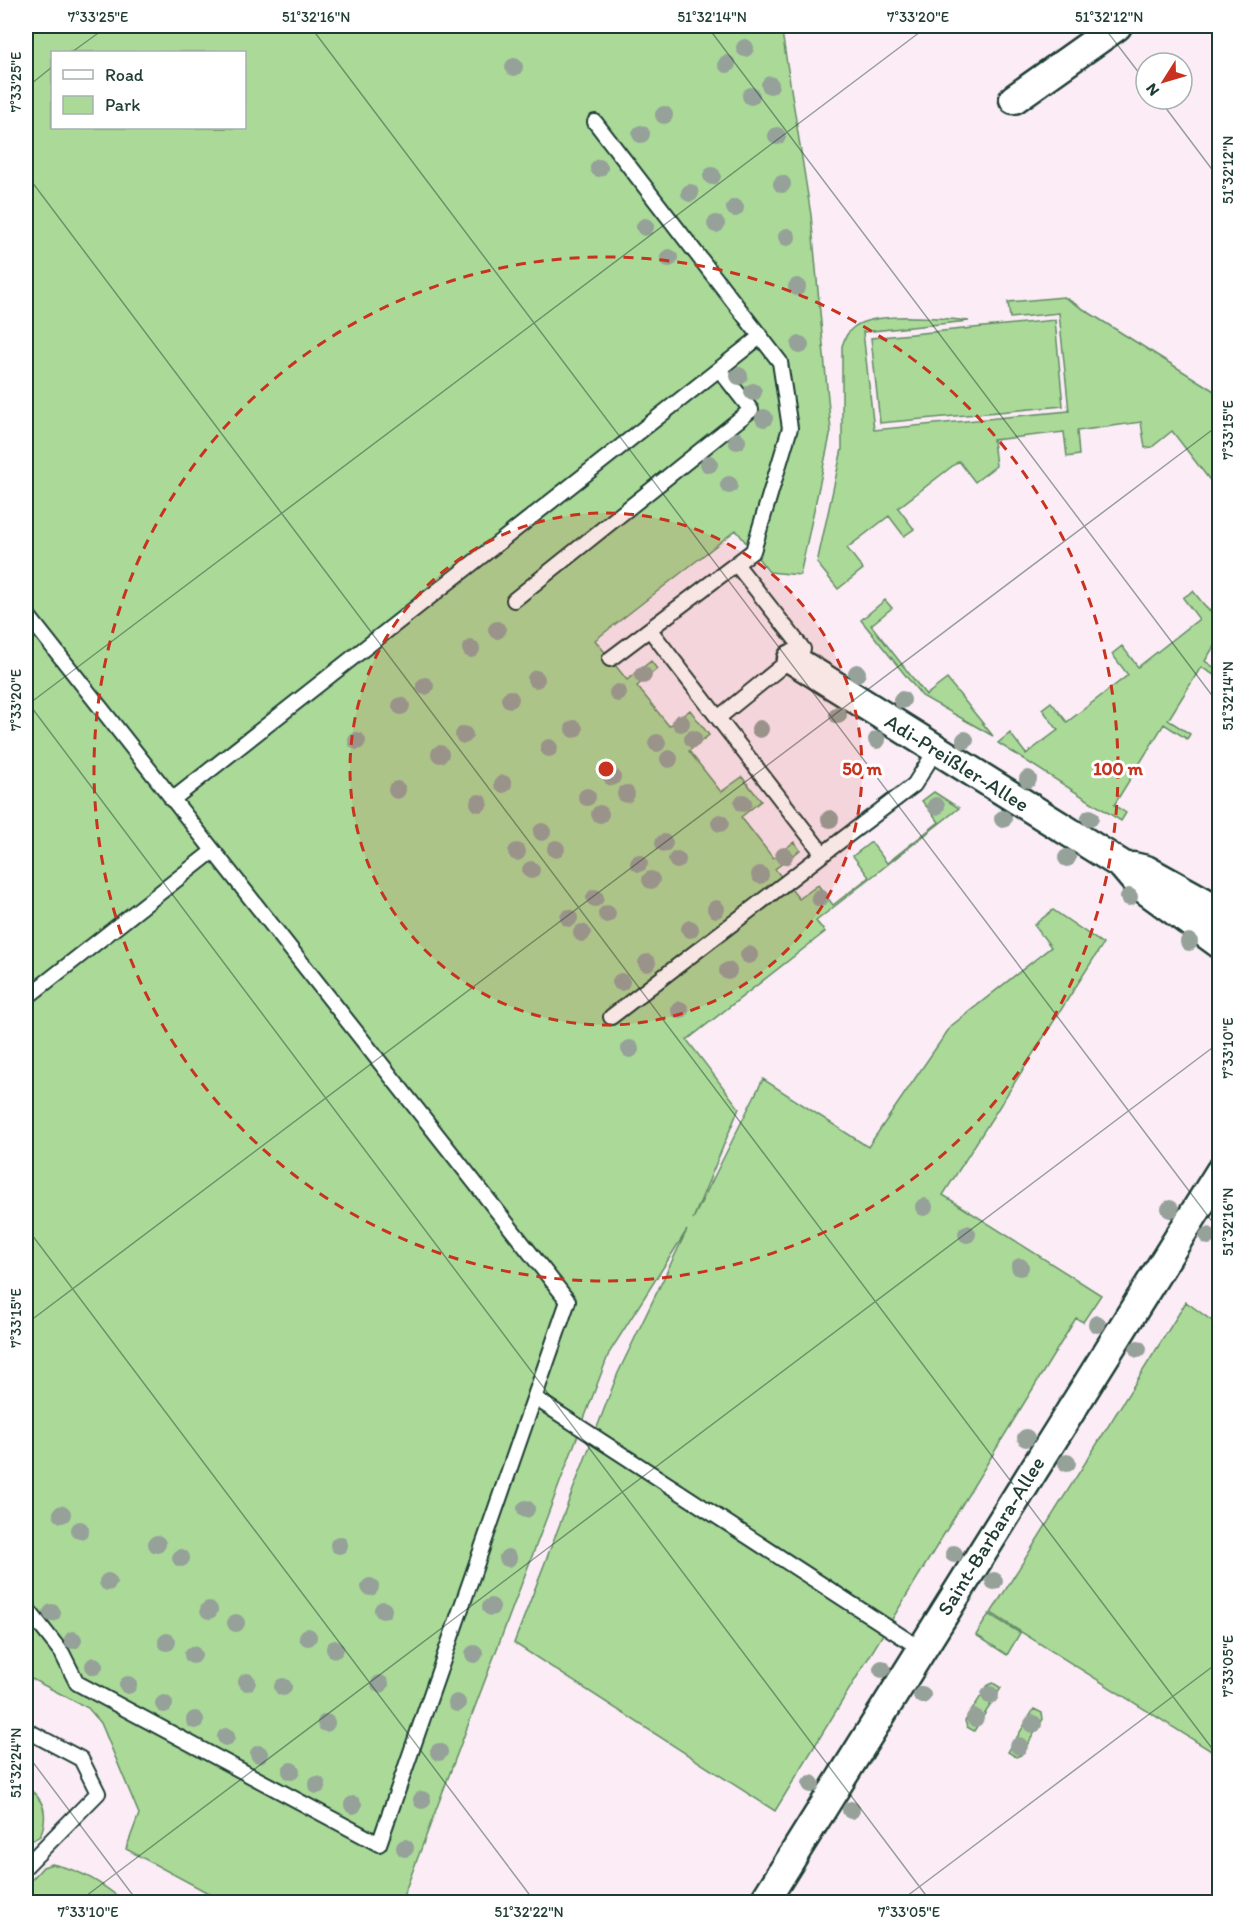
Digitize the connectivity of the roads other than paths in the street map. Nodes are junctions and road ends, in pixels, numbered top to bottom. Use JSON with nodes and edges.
{"nodes":[{"id":1,"x":1117,"y":26,"type":"edge"},
{"id":2,"x":1014,"y":99,"type":"dead end"},
{"id":3,"x":595,"y":122,"type":"dead end"},
{"id":4,"x":761,"y":336,"type":"junction"},
{"id":5,"x":719,"y":369,"type":"junction"},
{"id":6,"x":736,"y":564,"type":"junction"},
{"id":7,"x":514,"y":600,"type":"dead end"},
{"id":8,"x":26,"y":614,"type":"edge"},
{"id":9,"x":650,"y":630,"type":"junction"},
{"id":10,"x":610,"y":659,"type":"dead end"},
{"id":11,"x":792,"y":659,"type":"junction"},
{"id":12,"x":718,"y":718,"type":"junction"},
{"id":13,"x":936,"y":750,"type":"junction"},
{"id":14,"x":172,"y":800,"type":"junction"},
{"id":15,"x":213,"y":851,"type":"junction"},
{"id":16,"x":824,"y":854,"type":"junction"},
{"id":17,"x":1122,"y":865,"type":"junction"},
{"id":18,"x":1220,"y":911,"type":"edge"},
{"id":19,"x":1220,"y":944,"type":"edge"},
{"id":20,"x":26,"y":998,"type":"edge"},
{"id":21,"x":611,"y":1017,"type":"dead end"},
{"id":22,"x":1220,"y":1172,"type":"edge"},
{"id":23,"x":535,"y":1398,"type":"junction"},
{"id":24,"x":26,"y":1606,"type":"edge"},
{"id":25,"x":921,"y":1649,"type":"junction"},
{"id":26,"x":26,"y":1730,"type":"edge"},
{"id":27,"x":26,"y":1866,"type":"edge"},
{"id":28,"x":764,"y":1902,"type":"edge"}],
"edges":[{"from":1,"to":2,"type":"street"},
{"from":3,"to":4,"type":"lane"},
{"from":4,"to":5,"type":"lane"},
{"from":4,"to":6,"type":"lane"},
{"from":5,"to":7,"type":"lane"},
{"from":5,"to":14,"type":"lane"},
{"from":6,"to":9,"type":"lane"},
{"from":6,"to":11,"type":"lane"},
{"from":8,"to":14,"type":"lane"},
{"from":9,"to":10,"type":"lane"},
{"from":9,"to":12,"type":"lane"},
{"from":11,"to":12,"type":"lane"},
{"from":11,"to":13,"type":"street","name":"Adi-Preißler-Allee"},
{"from":12,"to":16,"type":"lane"},
{"from":13,"to":16,"type":"lane"},
{"from":13,"to":17,"type":"street","name":"Adi-Preißler-Allee"},
{"from":14,"to":15,"type":"lane"},
{"from":15,"to":20,"type":"lane"},
{"from":15,"to":23,"type":"lane"},
{"from":16,"to":21,"type":"lane"},
{"from":17,"to":18,"type":"street","name":"Adi-Preißler-Allee"},
{"from":17,"to":19,"type":"street","name":"Adi-Preißler-Allee"},
{"from":22,"to":25,"type":"street","name":"Saint-Barbara-Allee"},
{"from":23,"to":24,"type":"lane"},
{"from":23,"to":25,"type":"lane"},
{"from":25,"to":28,"type":"street","name":"Saint-Barbara-Allee"},
{"from":26,"to":27,"type":"lane"}]}
